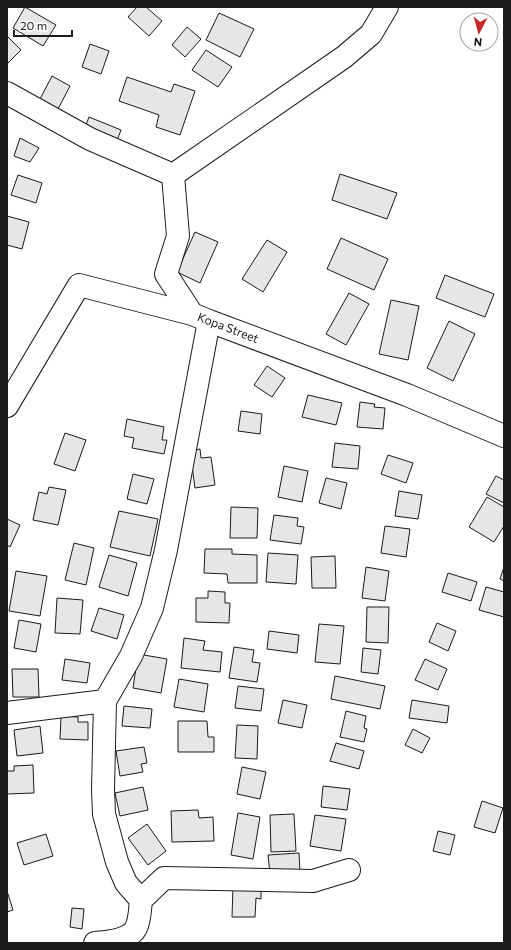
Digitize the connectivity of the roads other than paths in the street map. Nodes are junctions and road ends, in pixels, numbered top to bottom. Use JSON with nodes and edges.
{"nodes":[{"id":1,"x":387,"y":7,"type":"edge"},
{"id":2,"x":7,"y":93,"type":"edge"},
{"id":3,"x":173,"y":174,"type":"junction"},
{"id":4,"x":200,"y":318,"type":"junction"},
{"id":5,"x":7,"y":406,"type":"edge"},
{"id":6,"x":504,"y":436,"type":"edge"},
{"id":7,"x":105,"y":701,"type":"junction"},
{"id":8,"x":7,"y":713,"type":"edge"},
{"id":9,"x":349,"y":870,"type":"dead end"},
{"id":10,"x":141,"y":900,"type":"junction"},
{"id":11,"x":95,"y":943,"type":"edge"}],
"edges":[{"from":1,"to":3,"type":"street"},
{"from":2,"to":3,"type":"street"},
{"from":3,"to":4,"type":"street"},
{"from":4,"to":5,"type":"street","name":"Kopa Street"},
{"from":4,"to":6,"type":"street","name":"Kopa Street"},
{"from":4,"to":7,"type":"street"},
{"from":7,"to":8,"type":"street"},
{"from":7,"to":10,"type":"street"},
{"from":9,"to":10,"type":"street"},
{"from":10,"to":11,"type":"street"}]}
